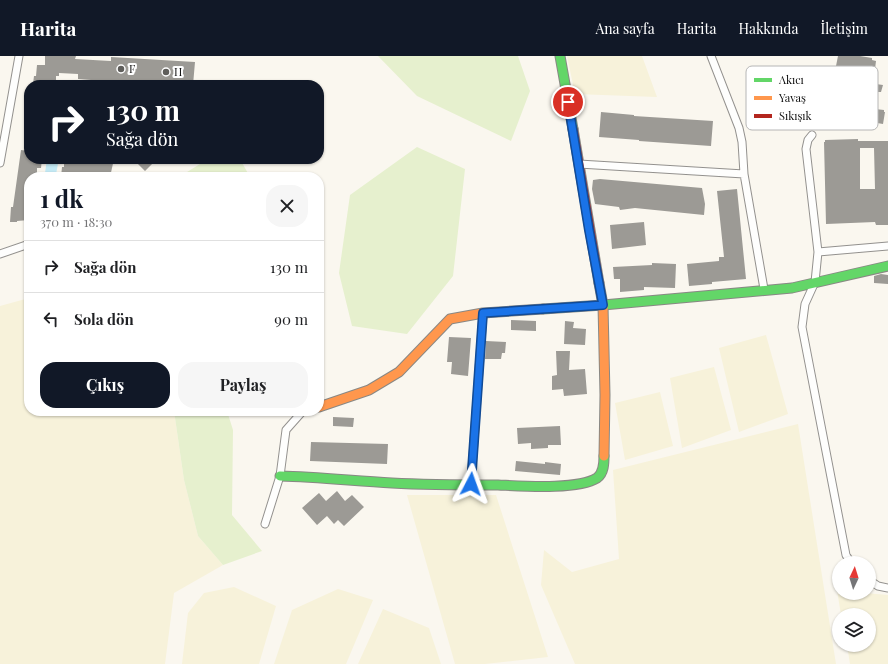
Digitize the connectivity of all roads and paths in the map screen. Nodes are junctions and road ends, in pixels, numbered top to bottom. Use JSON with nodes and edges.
{"nodes":[{"id":1,"x":19,"y":56,"type":"edge"},
{"id":2,"x":560,"y":56,"type":"edge"},
{"id":3,"x":711,"y":56,"type":"edge"},
{"id":4,"x":812,"y":135,"type":"dead end"},
{"id":5,"x":0,"y":163,"type":"edge"},
{"id":6,"x":579,"y":164,"type":"junction"},
{"id":7,"x":744,"y":174,"type":"junction"},
{"id":8,"x":24,"y":246,"type":"edge"},
{"id":9,"x":888,"y":246,"type":"edge"},
{"id":10,"x":818,"y":252,"type":"junction"},
{"id":11,"x":0,"y":254,"type":"edge"},
{"id":12,"x":888,"y":266,"type":"edge"},
{"id":13,"x":815,"y":282,"type":"junction"},
{"id":14,"x":764,"y":289,"type":"junction"},
{"id":15,"x":603,"y":305,"type":"junction"},
{"id":16,"x":483,"y":313,"type":"junction"},
{"id":17,"x":324,"y":405,"type":"edge"},
{"id":18,"x":298,"y":416,"type":"edge"},
{"id":19,"x":280,"y":476,"type":"junction"},
{"id":20,"x":471,"y":484,"type":"junction"},
{"id":21,"x":265,"y":524,"type":"dead end"},
{"id":22,"x":847,"y":556,"type":"edge"},
{"id":23,"x":876,"y":585,"type":"edge"},
{"id":24,"x":888,"y":588,"type":"edge"}],
"edges":[{"from":1,"to":5,"type":"street"},
{"from":2,"to":6,"type":"street"},
{"from":3,"to":7,"type":"street"},
{"from":4,"to":10,"type":"street"},
{"from":6,"to":7,"type":"street"},
{"from":6,"to":15,"type":"street"},
{"from":7,"to":14,"type":"street"},
{"from":8,"to":11,"type":"street"},
{"from":9,"to":10,"type":"street"},
{"from":10,"to":13,"type":"street"},
{"from":12,"to":13,"type":"street"},
{"from":13,"to":14,"type":"street"},
{"from":13,"to":22,"type":"street"},
{"from":14,"to":15,"type":"street"},
{"from":15,"to":16,"type":"street"},
{"from":15,"to":20,"type":"street"},
{"from":16,"to":17,"type":"street"},
{"from":16,"to":20,"type":"street"},
{"from":18,"to":19,"type":"street"},
{"from":19,"to":20,"type":"street"},
{"from":19,"to":21,"type":"street"},
{"from":23,"to":24,"type":"street"}]}
